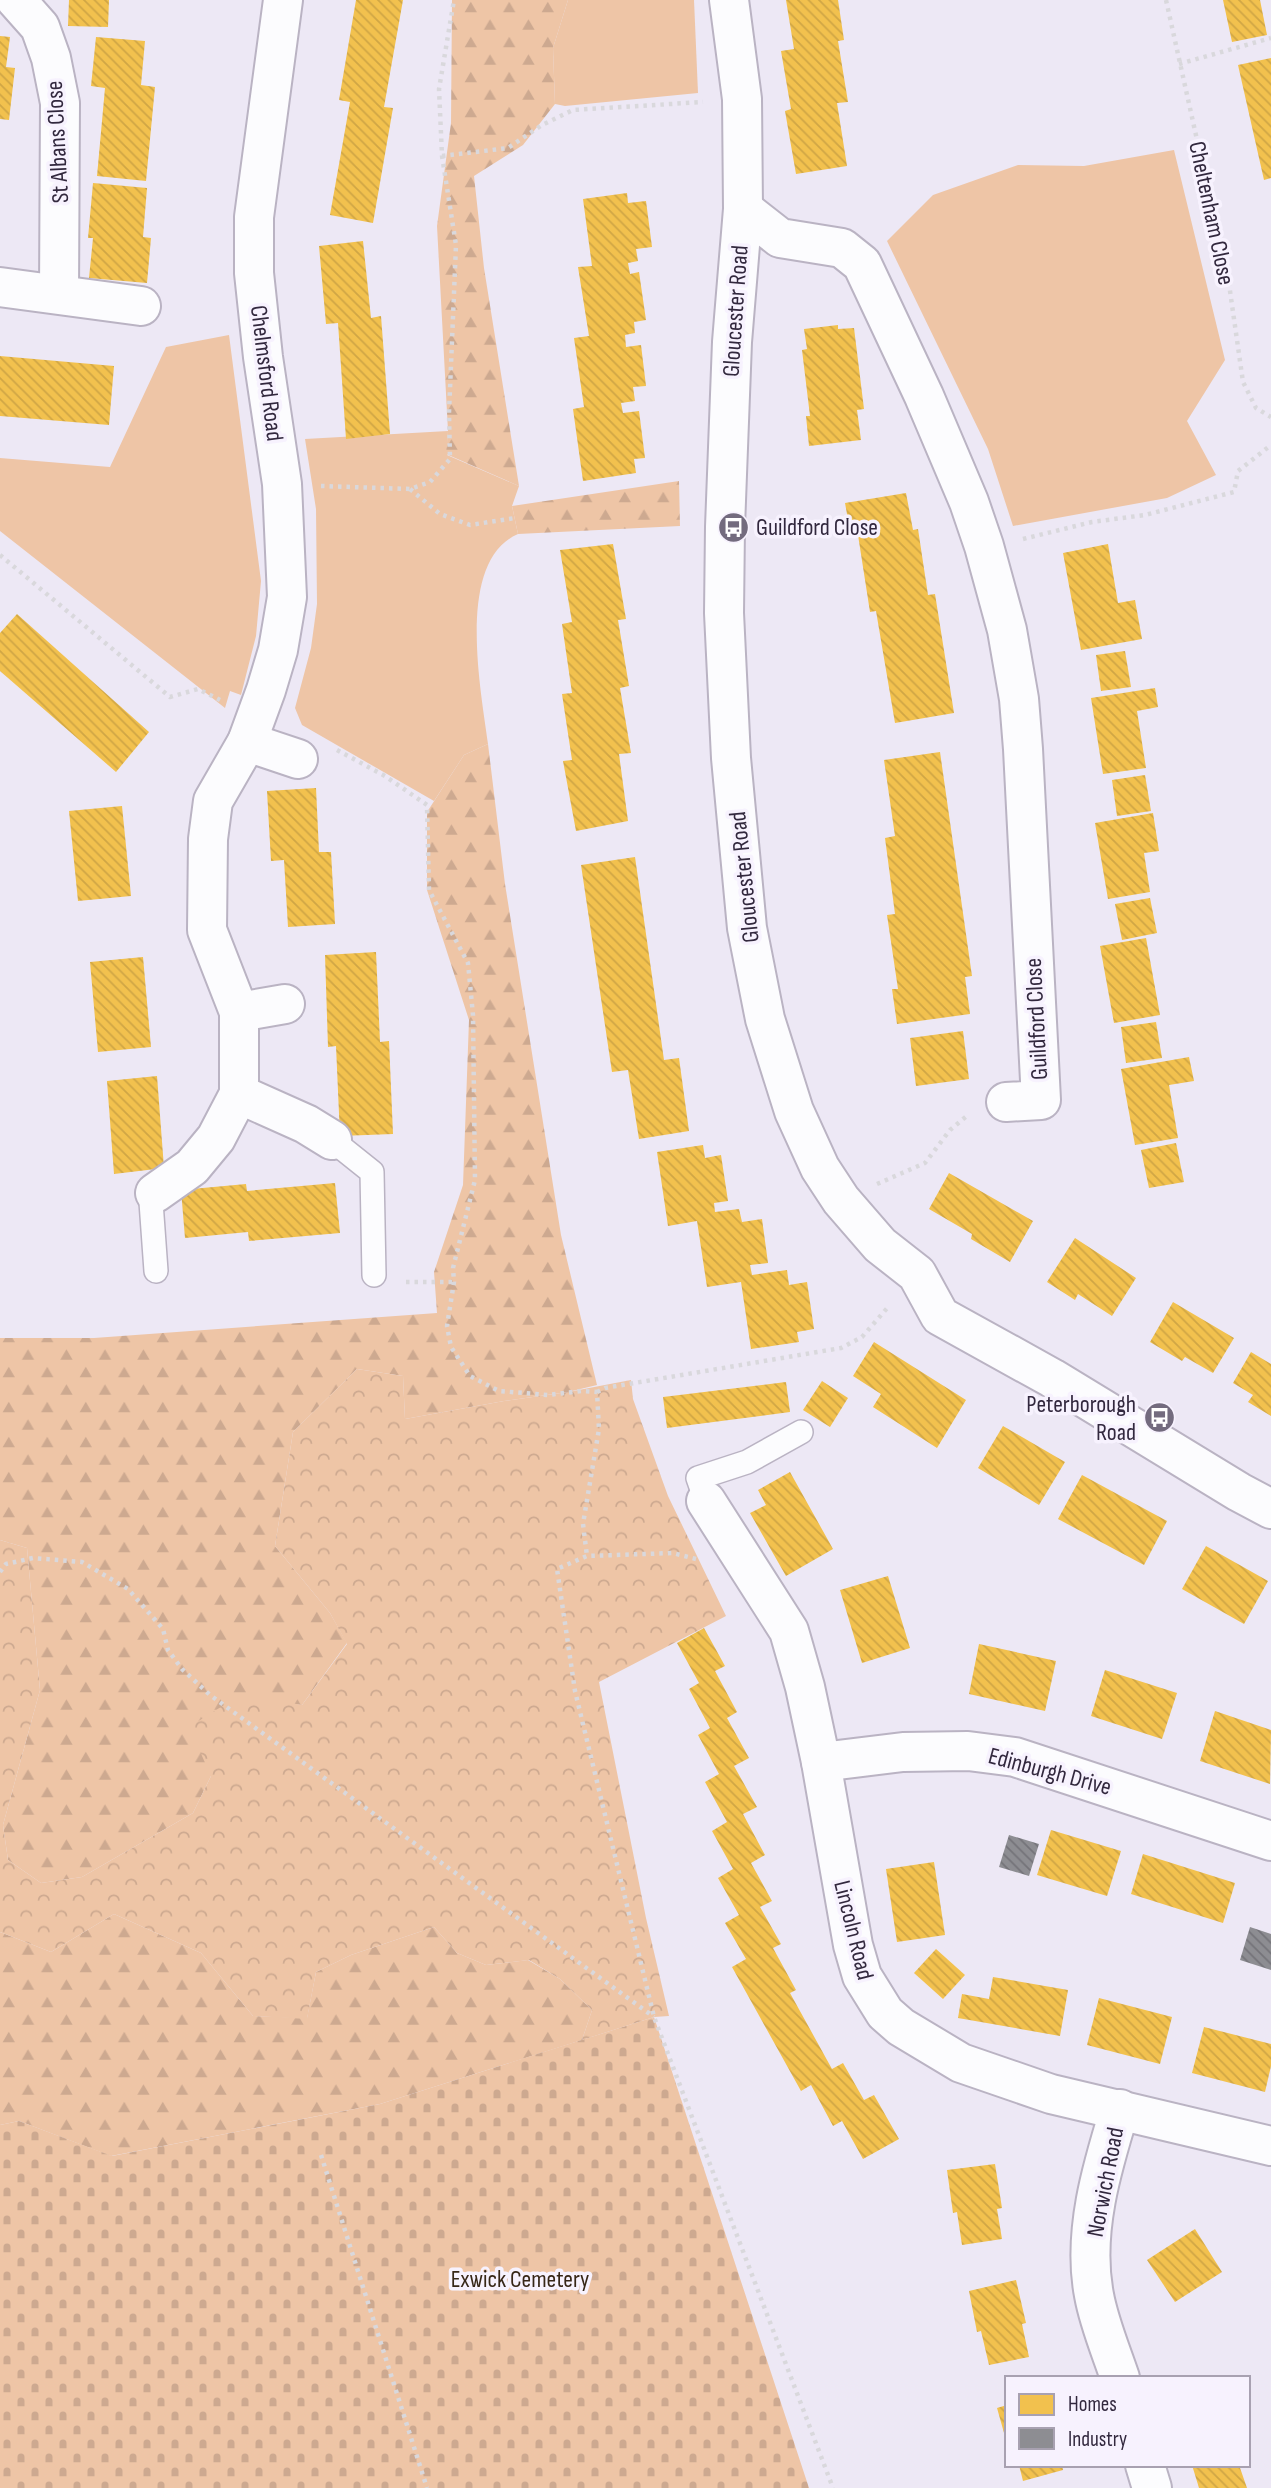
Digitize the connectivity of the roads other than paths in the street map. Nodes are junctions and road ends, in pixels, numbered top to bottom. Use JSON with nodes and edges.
{"nodes":[{"id":1,"x":16,"y":0,"type":"edge"},
{"id":2,"x":283,"y":0,"type":"edge"},
{"id":3,"x":729,"y":0,"type":"edge"},
{"id":4,"x":743,"y":209,"type":"junction"},
{"id":5,"x":0,"y":287,"type":"edge"},
{"id":6,"x":59,"y":294,"type":"junction"},
{"id":7,"x":141,"y":306,"type":"dead end"},
{"id":8,"x":251,"y":729,"type":"junction"},
{"id":9,"x":299,"y":759,"type":"road end"},
{"id":10,"x":285,"y":1004,"type":"dead end"},
{"id":11,"x":239,"y":1012,"type":"junction"},
{"id":12,"x":239,"y":1094,"type":"junction"},
{"id":13,"x":1039,"y":1105,"type":"road end"},
{"id":14,"x":332,"y":1140,"type":"joint"},
{"id":15,"x":155,"y":1193,"type":"joint"},
{"id":16,"x":156,"y":1271,"type":"dead end"},
{"id":17,"x":384,"y":1278,"type":"road end"},
{"id":18,"x":801,"y":1432,"type":"dead end"},
{"id":19,"x":706,"y":1501,"type":"joint"},
{"id":20,"x":1271,"y":1508,"type":"edge"},
{"id":21,"x":821,"y":1762,"type":"junction"},
{"id":22,"x":1271,"y":1840,"type":"edge"},
{"id":23,"x":1120,"y":2109,"type":"junction"},
{"id":24,"x":1271,"y":2146,"type":"edge"},
{"id":25,"x":1119,"y":2376,"type":"edge"},
{"id":26,"x":1146,"y":2467,"type":"edge"},
{"id":27,"x":1152,"y":2488,"type":"edge"}],
"edges":[{"from":1,"to":6,"type":"street","name":"St Albans Close"},
{"from":2,"to":8,"type":"street","name":"Chelmsford Road"},
{"from":3,"to":4,"type":"street","name":"Gloucester Road"},
{"from":4,"to":13,"type":"street","name":"Guildford Close"},
{"from":4,"to":20,"type":"street","name":"Gloucester Road"},
{"from":5,"to":6,"type":"street"},
{"from":6,"to":7,"type":"street"},
{"from":8,"to":9,"type":"street"},
{"from":8,"to":11,"type":"street","name":"Chelmsford Road"},
{"from":10,"to":11,"type":"street"},
{"from":11,"to":12,"type":"street","name":"Chelmsford Road"},
{"from":12,"to":14,"type":"street"},
{"from":12,"to":15,"type":"street","name":"Chelmsford Road"},
{"from":14,"to":17,"type":"lane"},
{"from":15,"to":16,"type":"lane"},
{"from":18,"to":19,"type":"lane"},
{"from":19,"to":21,"type":"street","name":"Lincoln Road"},
{"from":21,"to":22,"type":"street","name":"Edinburgh Drive"},
{"from":21,"to":23,"type":"street","name":"Lincoln Road"},
{"from":23,"to":24,"type":"street","name":"Lincoln Road"},
{"from":23,"to":25,"type":"street","name":"Norwich Road"},
{"from":26,"to":27,"type":"street"}]}
